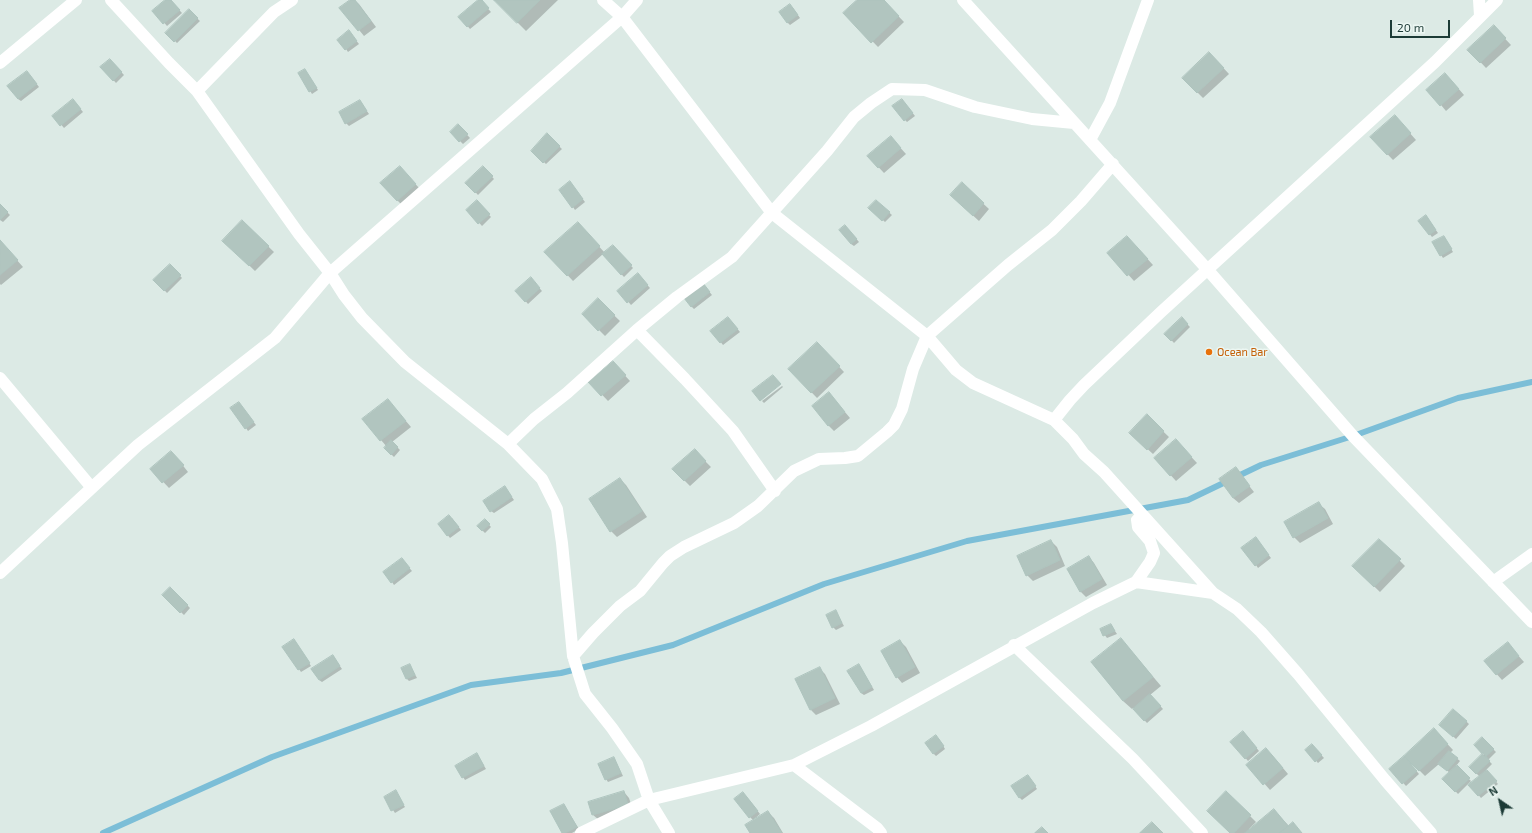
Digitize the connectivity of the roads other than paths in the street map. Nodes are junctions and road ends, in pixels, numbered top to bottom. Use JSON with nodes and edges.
{"nodes":[{"id":1,"x":76,"y":0,"type":"edge"},
{"id":2,"x":111,"y":0,"type":"edge"},
{"id":3,"x":292,"y":0,"type":"edge"},
{"id":4,"x":603,"y":0,"type":"edge"},
{"id":5,"x":637,"y":0,"type":"edge"},
{"id":6,"x":963,"y":0,"type":"edge"},
{"id":7,"x":1148,"y":0,"type":"edge"},
{"id":8,"x":1479,"y":0,"type":"edge"},
{"id":9,"x":1497,"y":0,"type":"edge"},
{"id":10,"x":1480,"y":16,"type":"junction"},
{"id":11,"x":622,"y":17,"type":"junction"},
{"id":12,"x":0,"y":63,"type":"edge"},
{"id":13,"x":197,"y":91,"type":"junction"},
{"id":14,"x":1074,"y":122,"type":"junction"},
{"id":15,"x":1090,"y":140,"type":"junction"},
{"id":16,"x":1113,"y":164,"type":"junction"},
{"id":17,"x":772,"y":213,"type":"junction"},
{"id":18,"x":1207,"y":269,"type":"junction"},
{"id":19,"x":330,"y":273,"type":"junction"},
{"id":20,"x":637,"y":330,"type":"junction"},
{"id":21,"x":927,"y":336,"type":"junction"},
{"id":22,"x":0,"y":378,"type":"edge"},
{"id":23,"x":1054,"y":420,"type":"junction"},
{"id":24,"x":508,"y":444,"type":"junction"},
{"id":25,"x":92,"y":488,"type":"junction"},
{"id":26,"x":775,"y":491,"type":"junction"},
{"id":27,"x":1142,"y":515,"type":"junction"},
{"id":28,"x":1532,"y":554,"type":"edge"},
{"id":29,"x":0,"y":573,"type":"edge"},
{"id":30,"x":1136,"y":582,"type":"junction"},
{"id":31,"x":1493,"y":582,"type":"junction"},
{"id":32,"x":1214,"y":593,"type":"junction"},
{"id":33,"x":1532,"y":622,"type":"edge"},
{"id":34,"x":1014,"y":646,"type":"junction"},
{"id":35,"x":573,"y":656,"type":"junction"},
{"id":36,"x":794,"y":765,"type":"junction"},
{"id":37,"x":649,"y":800,"type":"junction"},
{"id":38,"x":581,"y":833,"type":"edge"},
{"id":39,"x":669,"y":833,"type":"edge"},
{"id":40,"x":881,"y":833,"type":"edge"},
{"id":41,"x":1202,"y":833,"type":"edge"},
{"id":42,"x":1431,"y":833,"type":"edge"}],
"edges":[{"from":1,"to":12,"type":"street"},
{"from":2,"to":13,"type":"street"},
{"from":3,"to":13,"type":"street"},
{"from":4,"to":11,"type":"street"},
{"from":5,"to":11,"type":"street"},
{"from":6,"to":14,"type":"street"},
{"from":7,"to":15,"type":"street"},
{"from":8,"to":10,"type":"street"},
{"from":9,"to":10,"type":"street"},
{"from":10,"to":18,"type":"street"},
{"from":11,"to":17,"type":"street"},
{"from":11,"to":19,"type":"street"},
{"from":13,"to":19,"type":"street"},
{"from":14,"to":15,"type":"street"},
{"from":14,"to":17,"type":"street"},
{"from":15,"to":16,"type":"street"},
{"from":16,"to":18,"type":"street"},
{"from":16,"to":21,"type":"street"},
{"from":17,"to":20,"type":"street"},
{"from":17,"to":21,"type":"street"},
{"from":18,"to":23,"type":"street"},
{"from":18,"to":31,"type":"street"},
{"from":19,"to":24,"type":"street"},
{"from":19,"to":25,"type":"street"},
{"from":20,"to":24,"type":"street"},
{"from":20,"to":26,"type":"street"},
{"from":21,"to":23,"type":"street"},
{"from":21,"to":26,"type":"street"},
{"from":22,"to":25,"type":"street"},
{"from":23,"to":27,"type":"street"},
{"from":24,"to":35,"type":"street"},
{"from":25,"to":29,"type":"street"},
{"from":26,"to":35,"type":"street"},
{"from":27,"to":30,"type":"street"},
{"from":27,"to":32,"type":"street"},
{"from":28,"to":31,"type":"street"},
{"from":30,"to":32,"type":"street"},
{"from":30,"to":34,"type":"street"},
{"from":31,"to":33,"type":"street"},
{"from":32,"to":42,"type":"street"},
{"from":34,"to":36,"type":"street"},
{"from":34,"to":41,"type":"street"},
{"from":35,"to":37,"type":"street"},
{"from":36,"to":37,"type":"street"},
{"from":36,"to":40,"type":"street"},
{"from":37,"to":38,"type":"street"},
{"from":37,"to":39,"type":"street"}]}
